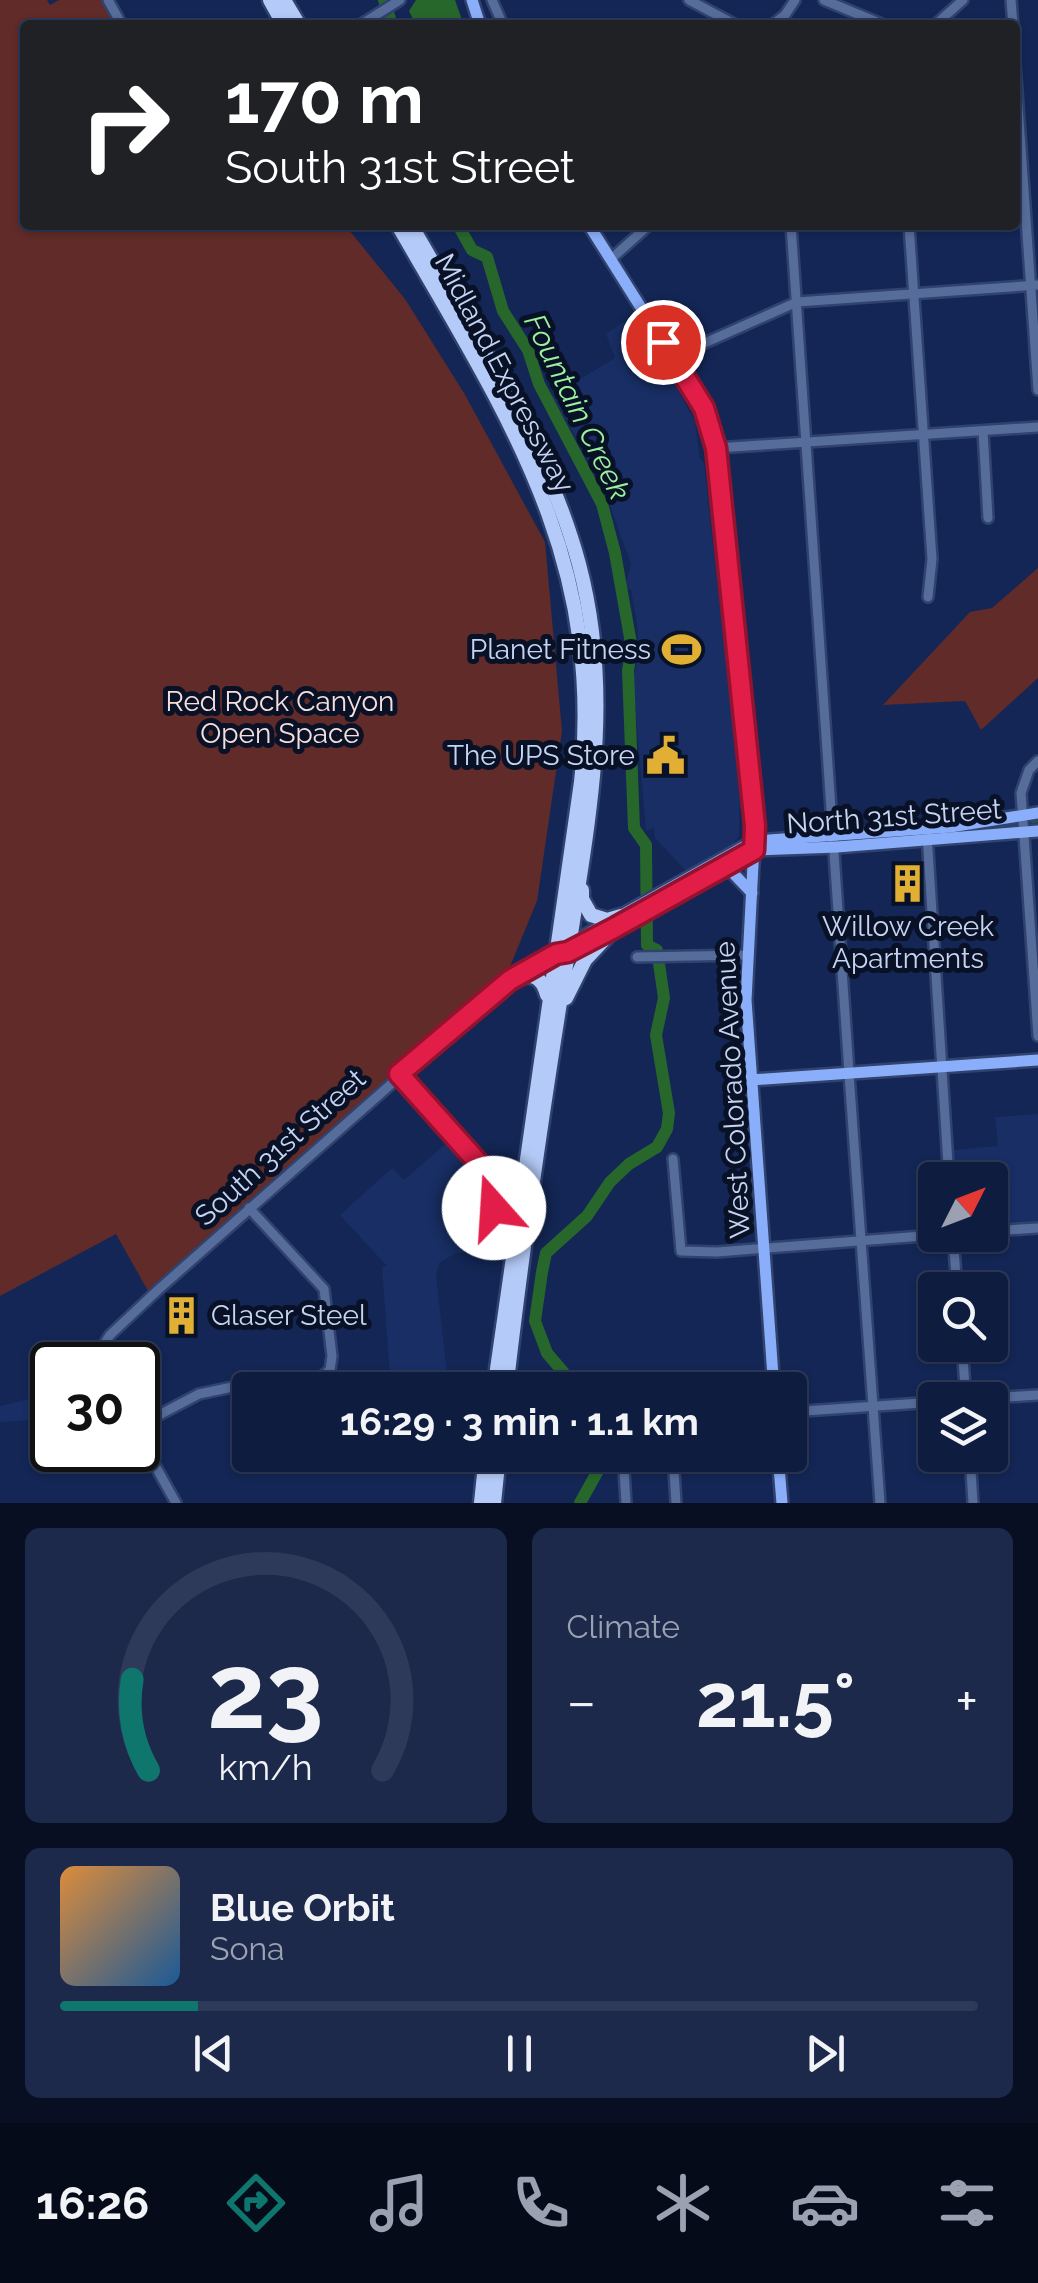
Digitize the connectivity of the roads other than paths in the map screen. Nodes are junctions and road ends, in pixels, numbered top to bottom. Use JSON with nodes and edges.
{"nodes":[{"id":1,"x":689,"y":0,"type":"edge"},
{"id":2,"x":795,"y":0,"type":"edge"},
{"id":3,"x":824,"y":0,"type":"edge"},
{"id":4,"x":963,"y":0,"type":"edge"},
{"id":5,"x":398,"y":1,"type":"edge"},
{"id":6,"x":368,"y":20,"type":"edge"},
{"id":7,"x":727,"y":20,"type":"edge"},
{"id":8,"x":778,"y":20,"type":"edge"},
{"id":9,"x":872,"y":20,"type":"edge"},
{"id":10,"x":941,"y":20,"type":"edge"},
{"id":11,"x":1020,"y":121,"type":"edge"},
{"id":12,"x":401,"y":230,"type":"edge"},
{"id":13,"x":414,"y":230,"type":"edge"},
{"id":14,"x":592,"y":230,"type":"edge"},
{"id":15,"x":644,"y":230,"type":"edge"},
{"id":16,"x":791,"y":230,"type":"edge"},
{"id":17,"x":908,"y":230,"type":"edge"},
{"id":18,"x":611,"y":260,"type":"junction"},
{"id":19,"x":1034,"y":286,"type":"edge"},
{"id":20,"x":913,"y":294,"type":"junction"},
{"id":21,"x":797,"y":302,"type":"junction"},
{"id":22,"x":673,"y":357,"type":"junction"},
{"id":23,"x":1038,"y":390,"type":"edge"},
{"id":24,"x":1038,"y":427,"type":"edge"},
{"id":25,"x":983,"y":431,"type":"junction"},
{"id":26,"x":923,"y":436,"type":"junction"},
{"id":27,"x":806,"y":443,"type":"junction"},
{"id":28,"x":716,"y":448,"type":"junction"},
{"id":29,"x":988,"y":518,"type":"dead end"},
{"id":30,"x":928,"y":598,"type":"dead end"},
{"id":31,"x":589,"y":664,"type":"junction"},
{"id":32,"x":1038,"y":761,"type":"edge"},
{"id":33,"x":1038,"y":813,"type":"edge"},
{"id":34,"x":1022,"y":814,"type":"junction"},
{"id":35,"x":1038,"y":831,"type":"edge"},
{"id":36,"x":1023,"y":832,"type":"junction"},
{"id":37,"x":927,"y":835,"type":"junction"},
{"id":38,"x":586,"y":838,"type":"junction"},
{"id":39,"x":834,"y":842,"type":"junction"},
{"id":40,"x":754,"y":846,"type":"junction"},
{"id":41,"x":718,"y":871,"type":"junction"},
{"id":42,"x":752,"y":893,"type":"junction"},
{"id":43,"x":658,"y":899,"type":"junction"},
{"id":44,"x":626,"y":917,"type":"junction"},
{"id":45,"x":564,"y":950,"type":"junction"},
{"id":46,"x":746,"y":955,"type":"junction"},
{"id":47,"x":641,"y":958,"type":"dead end"},
{"id":48,"x":510,"y":980,"type":"junction"},
{"id":49,"x":548,"y":1007,"type":"junction"},
{"id":50,"x":557,"y":1022,"type":"junction"},
{"id":51,"x":1038,"y":1036,"type":"edge"},
{"id":52,"x":1038,"y":1060,"type":"edge"},
{"id":53,"x":942,"y":1067,"type":"junction"},
{"id":54,"x":846,"y":1073,"type":"junction"},
{"id":55,"x":399,"y":1074,"type":"junction"},
{"id":56,"x":751,"y":1080,"type":"junction"},
{"id":57,"x":673,"y":1158,"type":"dead end"},
{"id":58,"x":949,"y":1162,"type":"edge"},
{"id":59,"x":249,"y":1208,"type":"junction"},
{"id":60,"x":1038,"y":1228,"type":"edge"},
{"id":61,"x":1008,"y":1230,"type":"edge"},
{"id":62,"x":918,"y":1235,"type":"edge"},
{"id":63,"x":862,"y":1240,"type":"junction"},
{"id":64,"x":764,"y":1247,"type":"junction"},
{"id":65,"x":488,"y":1254,"type":"dead end"},
{"id":66,"x":107,"y":1342,"type":"edge"},
{"id":67,"x":497,"y":1372,"type":"edge"},
{"id":68,"x":508,"y":1372,"type":"edge"},
{"id":69,"x":773,"y":1372,"type":"edge"},
{"id":70,"x":1038,"y":1394,"type":"edge"},
{"id":71,"x":1008,"y":1396,"type":"edge"},
{"id":72,"x":918,"y":1403,"type":"edge"},
{"id":73,"x":873,"y":1406,"type":"junction"},
{"id":74,"x":807,"y":1411,"type":"edge"},
{"id":75,"x":160,"y":1414,"type":"edge"},
{"id":76,"x":159,"y":1472,"type":"edge"},
{"id":77,"x":484,"y":1472,"type":"edge"},
{"id":78,"x":497,"y":1472,"type":"edge"},
{"id":79,"x":624,"y":1472,"type":"edge"},
{"id":80,"x":674,"y":1472,"type":"edge"},
{"id":81,"x":779,"y":1472,"type":"edge"},
{"id":82,"x":971,"y":1472,"type":"edge"},
{"id":83,"x":176,"y":1503,"type":"edge"},
{"id":84,"x":481,"y":1503,"type":"edge"},
{"id":85,"x":494,"y":1503,"type":"edge"},
{"id":86,"x":626,"y":1503,"type":"edge"},
{"id":87,"x":676,"y":1503,"type":"edge"},
{"id":88,"x":782,"y":1503,"type":"edge"},
{"id":89,"x":880,"y":1503,"type":"edge"},
{"id":90,"x":973,"y":1503,"type":"edge"}],
"edges":[{"from":1,"to":7,"type":"street"},
{"from":2,"to":8,"type":"street"},
{"from":3,"to":9,"type":"street"},
{"from":4,"to":10,"type":"street"},
{"from":5,"to":6,"type":"street"},
{"from":11,"to":19,"type":"street"},
{"from":12,"to":31,"type":"highway","name":"Midland Expressway"},
{"from":13,"to":31,"type":"highway","name":"Midland Expressway"},
{"from":14,"to":18,"type":"main road","name":"West Colorado Avenue"},
{"from":15,"to":18,"type":"street"},
{"from":16,"to":21,"type":"street"},
{"from":17,"to":20,"type":"street"},
{"from":18,"to":22,"type":"main road","name":"West Colorado Avenue"},
{"from":19,"to":20,"type":"street"},
{"from":19,"to":23,"type":"street"},
{"from":20,"to":21,"type":"street"},
{"from":20,"to":26,"type":"street"},
{"from":21,"to":22,"type":"street"},
{"from":21,"to":27,"type":"street"},
{"from":22,"to":28,"type":"main road","name":"West Colorado Avenue"},
{"from":24,"to":25,"type":"street"},
{"from":25,"to":26,"type":"street"},
{"from":25,"to":29,"type":"street"},
{"from":26,"to":27,"type":"street"},
{"from":26,"to":30,"type":"street"},
{"from":27,"to":28,"type":"street"},
{"from":27,"to":39,"type":"street"},
{"from":28,"to":40,"type":"main road","name":"West Colorado Avenue"},
{"from":31,"to":38,"type":"highway"},
{"from":31,"to":45,"type":"highway"},
{"from":32,"to":34,"type":"street"},
{"from":33,"to":34,"type":"main road","name":"North 31st Street"},
{"from":34,"to":36,"type":"street"},
{"from":34,"to":37,"type":"main road","name":"North 31st Street"},
{"from":35,"to":36,"type":"main road","name":"North 31st Street"},
{"from":36,"to":37,"type":"main road","name":"North 31st Street"},
{"from":36,"to":51,"type":"street"},
{"from":37,"to":39,"type":"main road","name":"North 31st Street"},
{"from":37,"to":53,"type":"street"},
{"from":38,"to":44,"type":"highway"},
{"from":38,"to":45,"type":"highway"},
{"from":39,"to":40,"type":"main road","name":"South 31st Street"},
{"from":39,"to":54,"type":"street"},
{"from":40,"to":41,"type":"main road","name":"South 31st Street"},
{"from":40,"to":42,"type":"main road","name":"West Colorado Avenue"},
{"from":40,"to":43,"type":"main road","name":"South 31st Street"},
{"from":41,"to":42,"type":"main road"},
{"from":41,"to":43,"type":"main road","name":"South 31st Street"},
{"from":42,"to":46,"type":"main road","name":"West Colorado Avenue"},
{"from":43,"to":44,"type":"main road","name":"South 31st Street"},
{"from":44,"to":45,"type":"main road","name":"South 31st Street"},
{"from":44,"to":50,"type":"highway"},
{"from":45,"to":48,"type":"street","name":"South 31st Street"},
{"from":45,"to":49,"type":"highway"},
{"from":45,"to":50,"type":"highway"},
{"from":46,"to":47,"type":"street"},
{"from":46,"to":56,"type":"main road","name":"West Colorado Avenue"},
{"from":48,"to":49,"type":"highway"},
{"from":48,"to":55,"type":"street","name":"South 31st Street"},
{"from":49,"to":67,"type":"highway"},
{"from":50,"to":68,"type":"highway"},
{"from":52,"to":53,"type":"main road"},
{"from":53,"to":54,"type":"main road"},
{"from":53,"to":58,"type":"street"},
{"from":54,"to":56,"type":"main road"},
{"from":54,"to":63,"type":"street"},
{"from":55,"to":59,"type":"street","name":"South 31st Street"},
{"from":55,"to":65,"type":"street"},
{"from":56,"to":64,"type":"main road","name":"West Colorado Avenue"},
{"from":57,"to":64,"type":"street"},
{"from":59,"to":66,"type":"street","name":"South 31st Street"},
{"from":59,"to":75,"type":"street"},
{"from":60,"to":61,"type":"street"},
{"from":62,"to":63,"type":"street"},
{"from":63,"to":64,"type":"street"},
{"from":63,"to":73,"type":"street"},
{"from":64,"to":69,"type":"main road","name":"West Colorado Avenue"},
{"from":70,"to":71,"type":"street"},
{"from":72,"to":73,"type":"street"},
{"from":73,"to":74,"type":"street"},
{"from":73,"to":89,"type":"street"},
{"from":76,"to":83,"type":"street"},
{"from":77,"to":84,"type":"highway"},
{"from":78,"to":85,"type":"highway"},
{"from":79,"to":86,"type":"street"},
{"from":80,"to":87,"type":"street"},
{"from":81,"to":88,"type":"main road"},
{"from":82,"to":90,"type":"street"}]}
